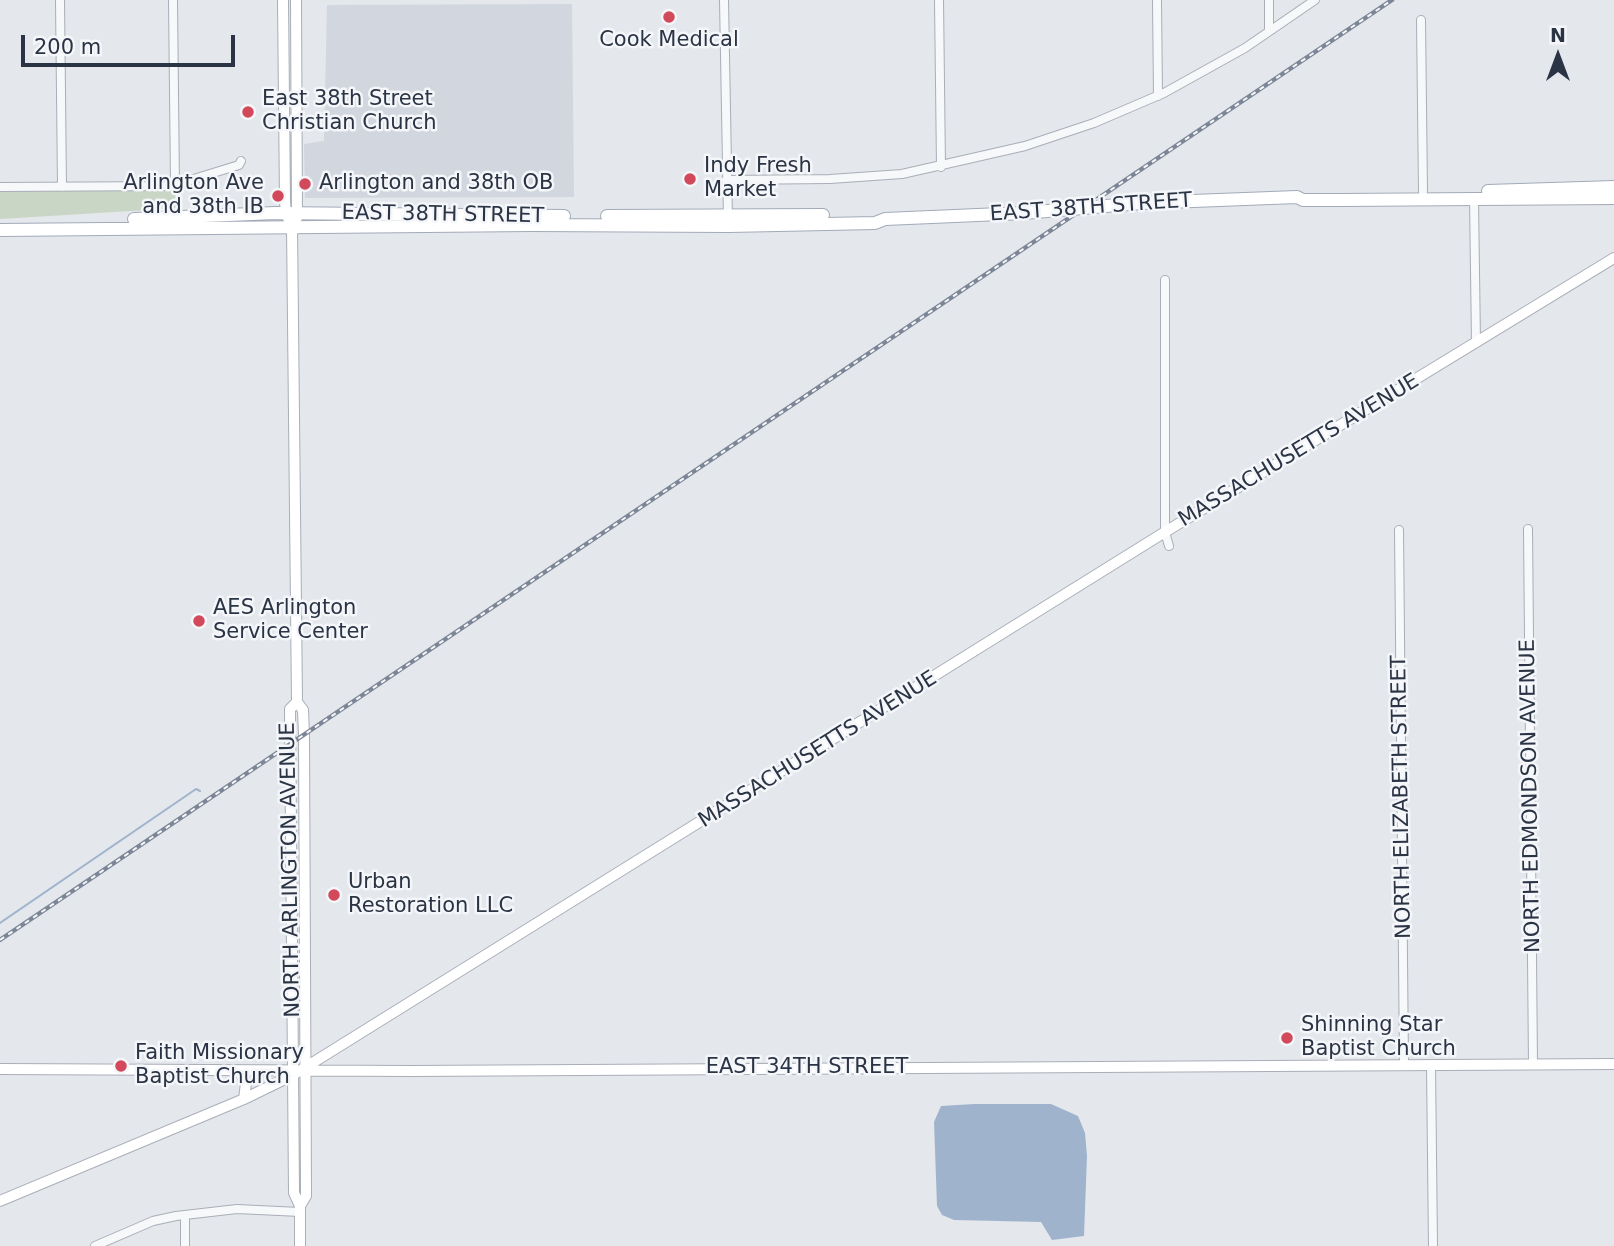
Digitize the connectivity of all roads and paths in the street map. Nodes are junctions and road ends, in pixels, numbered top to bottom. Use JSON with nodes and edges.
{"nodes":[{"id":1,"x":60,"y":0,"type":"edge"},
{"id":2,"x":173,"y":0,"type":"edge"},
{"id":3,"x":283,"y":0,"type":"edge"},
{"id":4,"x":296,"y":0,"type":"edge"},
{"id":5,"x":724,"y":0,"type":"edge"},
{"id":6,"x":939,"y":0,"type":"edge"},
{"id":7,"x":1157,"y":0,"type":"edge"},
{"id":8,"x":1269,"y":0,"type":"edge"},
{"id":9,"x":1315,"y":0,"type":"edge"},
{"id":10,"x":1420,"y":20,"type":"dead end"},
{"id":11,"x":1269,"y":31,"type":"junction"},
{"id":12,"x":1158,"y":96,"type":"junction"},
{"id":13,"x":241,"y":161,"type":"dead end"},
{"id":14,"x":942,"y":167,"type":"junction"},
{"id":15,"x":726,"y":180,"type":"junction"},
{"id":16,"x":175,"y":185,"type":"junction"},
{"id":17,"x":0,"y":187,"type":"edge"},
{"id":18,"x":62,"y":187,"type":"junction"},
{"id":19,"x":1614,"y":187,"type":"edge"},
{"id":20,"x":1423,"y":192,"type":"junction"},
{"id":21,"x":1297,"y":197,"type":"junction"},
{"id":22,"x":1614,"y":198,"type":"edge"},
{"id":23,"x":1474,"y":199,"type":"junction"},
{"id":24,"x":292,"y":214,"type":"junction"},
{"id":25,"x":728,"y":221,"type":"junction"},
{"id":26,"x":0,"y":222,"type":"edge"},
{"id":27,"x":292,"y":226,"type":"junction"},
{"id":28,"x":0,"y":230,"type":"edge"},
{"id":29,"x":1614,"y":258,"type":"edge"},
{"id":30,"x":1165,"y":280,"type":"dead end"},
{"id":31,"x":1476,"y":343,"type":"junction"},
{"id":32,"x":1528,"y":529,"type":"dead end"},
{"id":33,"x":1399,"y":530,"type":"dead end"},
{"id":34,"x":1165,"y":532,"type":"junction"},
{"id":35,"x":1169,"y":546,"type":"dead end"},
{"id":36,"x":1533,"y":1064,"type":"junction"},
{"id":37,"x":1614,"y":1064,"type":"edge"},
{"id":38,"x":1404,"y":1065,"type":"junction"},
{"id":39,"x":1431,"y":1065,"type":"junction"},
{"id":40,"x":0,"y":1069,"type":"edge"},
{"id":41,"x":239,"y":1070,"type":"junction"},
{"id":42,"x":299,"y":1071,"type":"junction"},
{"id":43,"x":244,"y":1099,"type":"junction"},
{"id":44,"x":0,"y":1201,"type":"edge"},
{"id":45,"x":300,"y":1209,"type":"junction"},
{"id":46,"x":184,"y":1215,"type":"junction"},
{"id":47,"x":95,"y":1246,"type":"edge"},
{"id":48,"x":185,"y":1246,"type":"edge"},
{"id":49,"x":300,"y":1246,"type":"edge"},
{"id":50,"x":1433,"y":1246,"type":"edge"}],
"edges":[{"from":1,"to":18,"type":"street"},
{"from":2,"to":16,"type":"street"},
{"from":3,"to":24,"type":"main road"},
{"from":4,"to":24,"type":"main road"},
{"from":5,"to":15,"type":"street"},
{"from":6,"to":14,"type":"street"},
{"from":7,"to":12,"type":"street"},
{"from":8,"to":11,"type":"street"},
{"from":9,"to":11,"type":"street"},
{"from":10,"to":20,"type":"street"},
{"from":11,"to":12,"type":"street"},
{"from":12,"to":14,"type":"street"},
{"from":13,"to":16,"type":"street"},
{"from":14,"to":15,"type":"street"},
{"from":15,"to":25,"type":"street"},
{"from":16,"to":18,"type":"street"},
{"from":17,"to":18,"type":"street"},
{"from":19,"to":20,"type":"main road","name":"EAST 38TH STREET"},
{"from":20,"to":21,"type":"main road","name":"EAST 38TH STREET"},
{"from":21,"to":23,"type":"main road","name":"EAST 38TH STREET"},
{"from":21,"to":25,"type":"main road","name":"EAST 38TH STREET","bridge":true},
{"from":22,"to":23,"type":"main road","name":"EAST 38TH STREET"},
{"from":23,"to":31,"type":"street"},
{"from":24,"to":25,"type":"main road","name":"EAST 38TH STREET"},
{"from":24,"to":26,"type":"main road","name":"EAST 38TH STREET"},
{"from":24,"to":27,"type":"main road"},
{"from":25,"to":27,"type":"main road","name":"EAST 38TH STREET"},
{"from":27,"to":28,"type":"main road","name":"EAST 38TH STREET"},
{"from":27,"to":42,"type":"main road","name":"NORTH ARLINGTON AVENUE"},
{"from":29,"to":31,"type":"main road","name":"MASSACHUSETTS AVENUE"},
{"from":30,"to":34,"type":"street"},
{"from":31,"to":34,"type":"main road","name":"MASSACHUSETTS AVENUE"},
{"from":32,"to":36,"type":"street","name":"NORTH EDMONDSON AVENUE"},
{"from":33,"to":38,"type":"street","name":"NORTH ELIZABETH STREET"},
{"from":34,"to":35,"type":"street"},
{"from":34,"to":42,"type":"main road","name":"MASSACHUSETTS AVENUE"},
{"from":36,"to":37,"type":"main road","name":"EAST 34TH STREET"},
{"from":36,"to":39,"type":"main road","name":"EAST 34TH STREET"},
{"from":38,"to":39,"type":"main road","name":"EAST 34TH STREET"},
{"from":38,"to":42,"type":"main road","name":"EAST 34TH STREET"},
{"from":39,"to":50,"type":"street"},
{"from":40,"to":41,"type":"main road","name":"EAST 34TH STREET"},
{"from":41,"to":42,"type":"main road","name":"EAST 34TH STREET"},
{"from":41,"to":43,"type":"main road"},
{"from":42,"to":43,"type":"main road","name":"MASSACHUSETTS AVENUE"},
{"from":42,"to":45,"type":"main road","name":"NORTH ARLINGTON AVENUE"},
{"from":43,"to":44,"type":"main road","name":"MASSACHUSETTS AVENUE"},
{"from":45,"to":46,"type":"street"},
{"from":45,"to":49,"type":"main road","name":"NORTH ARLINGTON AVENUE"},
{"from":46,"to":47,"type":"street"},
{"from":46,"to":48,"type":"street"}]}
